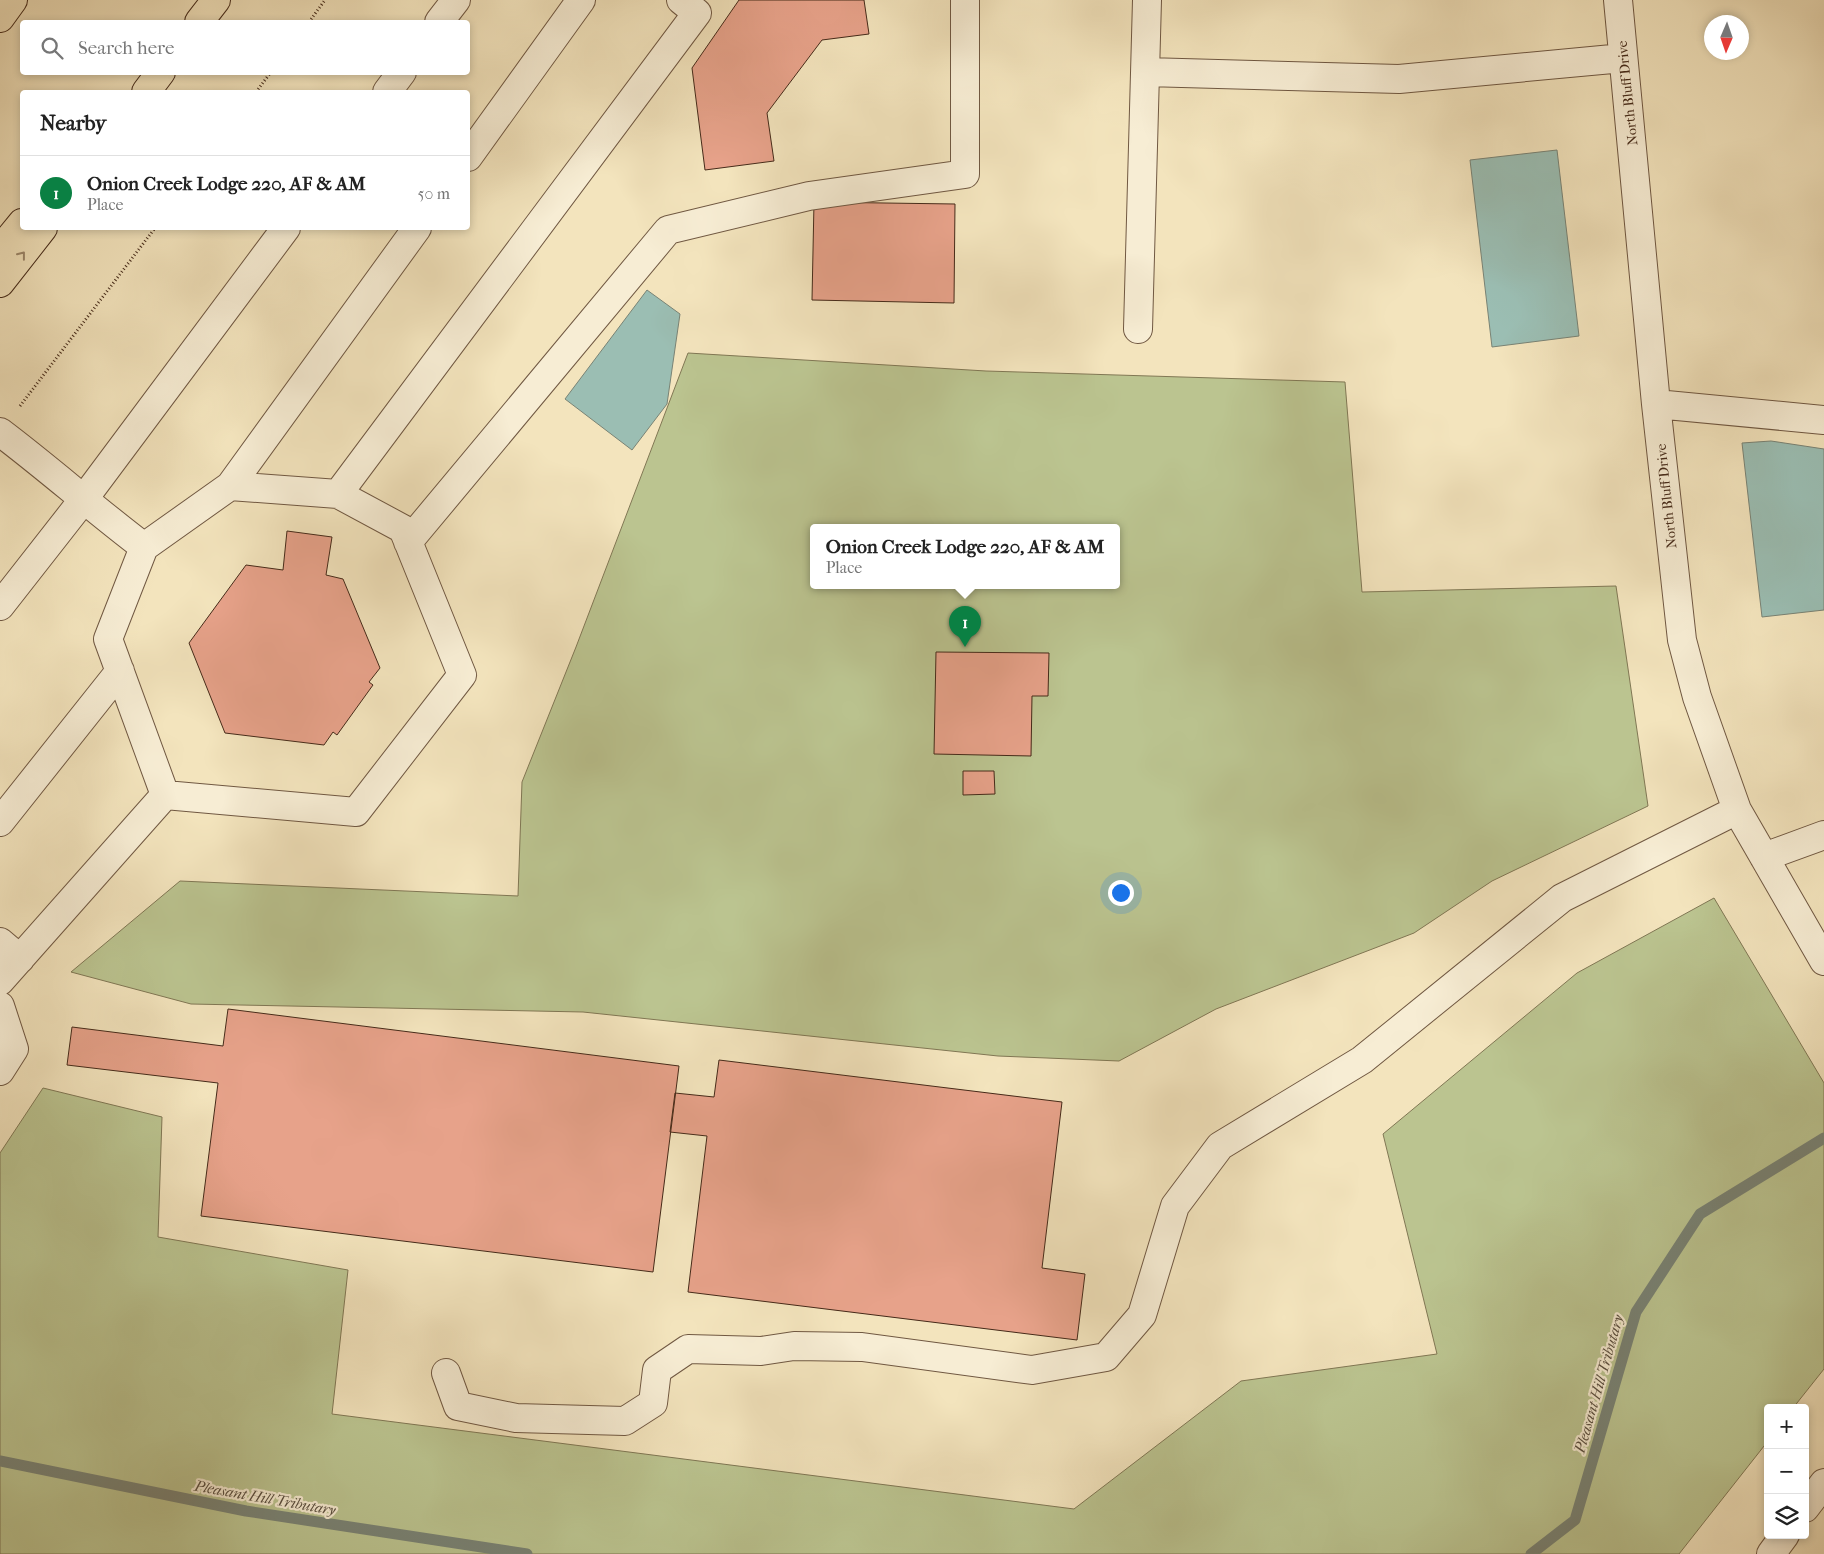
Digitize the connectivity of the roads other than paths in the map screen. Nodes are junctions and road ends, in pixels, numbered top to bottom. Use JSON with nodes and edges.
{"nodes":[{"id":1,"x":13,"y":0,"type":"edge"},
{"id":2,"x":216,"y":0,"type":"edge"},
{"id":3,"x":456,"y":0,"type":"edge"},
{"id":4,"x":581,"y":0,"type":"edge"},
{"id":5,"x":964,"y":0,"type":"edge"},
{"id":6,"x":1147,"y":0,"type":"edge"},
{"id":7,"x":1618,"y":0,"type":"edge"},
{"id":8,"x":695,"y":4,"type":"edge"},
{"id":9,"x":0,"y":18,"type":"edge"},
{"id":10,"x":201,"y":20,"type":"edge"},
{"id":11,"x":441,"y":20,"type":"edge"},
{"id":12,"x":1623,"y":58,"type":"junction"},
{"id":13,"x":1146,"y":72,"type":"junction"},
{"id":14,"x":159,"y":75,"type":"edge"},
{"id":15,"x":400,"y":75,"type":"edge"},
{"id":16,"x":148,"y":90,"type":"edge"},
{"id":17,"x":388,"y":90,"type":"edge"},
{"id":18,"x":470,"y":154,"type":"edge"},
{"id":19,"x":20,"y":225,"type":"edge"},
{"id":20,"x":41,"y":230,"type":"edge"},
{"id":21,"x":285,"y":230,"type":"edge"},
{"id":22,"x":416,"y":230,"type":"edge"},
{"id":23,"x":0,"y":250,"type":"edge"},
{"id":24,"x":0,"y":283,"type":"edge"},
{"id":25,"x":1138,"y":329,"type":"dead end"},
{"id":26,"x":1656,"y":404,"type":"junction"},
{"id":27,"x":1824,"y":420,"type":"edge"},
{"id":28,"x":0,"y":432,"type":"edge"},
{"id":29,"x":230,"y":486,"type":"junction"},
{"id":30,"x":338,"y":494,"type":"junction"},
{"id":31,"x":83,"y":500,"type":"junction"},
{"id":32,"x":408,"y":542,"type":"junction"},
{"id":33,"x":144,"y":547,"type":"junction"},
{"id":34,"x":0,"y":606,"type":"edge"},
{"id":35,"x":120,"y":671,"type":"junction"},
{"id":36,"x":165,"y":794,"type":"junction"},
{"id":37,"x":1737,"y":810,"type":"junction"},
{"id":38,"x":0,"y":822,"type":"edge"},
{"id":39,"x":1824,"y":835,"type":"edge"},
{"id":40,"x":1764,"y":858,"type":"junction"},
{"id":41,"x":10,"y":950,"type":"edge"},
{"id":42,"x":1824,"y":961,"type":"edge"},
{"id":43,"x":0,"y":981,"type":"edge"},
{"id":44,"x":0,"y":1006,"type":"edge"},
{"id":45,"x":0,"y":1071,"type":"edge"},
{"id":46,"x":446,"y":1373,"type":"dead end"},
{"id":47,"x":1824,"y":1483,"type":"edge"},
{"id":48,"x":1809,"y":1503,"type":"edge"},
{"id":49,"x":1782,"y":1539,"type":"edge"},
{"id":50,"x":1771,"y":1554,"type":"edge"}],
"edges":[{"from":1,"to":9,"type":"main road"},
{"from":2,"to":10,"type":"main road"},
{"from":3,"to":11,"type":"street"},
{"from":4,"to":18,"type":"street"},
{"from":5,"to":32,"type":"street"},
{"from":6,"to":13,"type":"street"},
{"from":7,"to":12,"type":"street","name":"North Bluff Drive"},
{"from":8,"to":30,"type":"street"},
{"from":12,"to":13,"type":"street"},
{"from":12,"to":26,"type":"street","name":"North Bluff Drive"},
{"from":13,"to":25,"type":"street"},
{"from":14,"to":16,"type":"main road"},
{"from":15,"to":17,"type":"street"},
{"from":19,"to":23,"type":"main road"},
{"from":24,"to":20,"type":"main road","one_way":true},
{"from":21,"to":31,"type":"street"},
{"from":22,"to":29,"type":"street"},
{"from":26,"to":27,"type":"street"},
{"from":26,"to":37,"type":"street","name":"North Bluff Drive"},
{"from":28,"to":31,"type":"street"},
{"from":29,"to":30,"type":"street"},
{"from":29,"to":33,"type":"street"},
{"from":30,"to":32,"type":"street"},
{"from":31,"to":33,"type":"street"},
{"from":31,"to":34,"type":"street"},
{"from":32,"to":36,"type":"street"},
{"from":33,"to":35,"type":"street"},
{"from":35,"to":36,"type":"street"},
{"from":35,"to":38,"type":"street"},
{"from":36,"to":41,"type":"street"},
{"from":37,"to":40,"type":"street","name":"North Bluff Drive"},
{"from":37,"to":46,"type":"street"},
{"from":39,"to":40,"type":"street"},
{"from":40,"to":42,"type":"street","name":"North Bluff Drive"},
{"from":41,"to":43,"type":"street"},
{"from":44,"to":45,"type":"street"},
{"from":47,"to":48,"type":"street"},
{"from":49,"to":50,"type":"street"}]}
